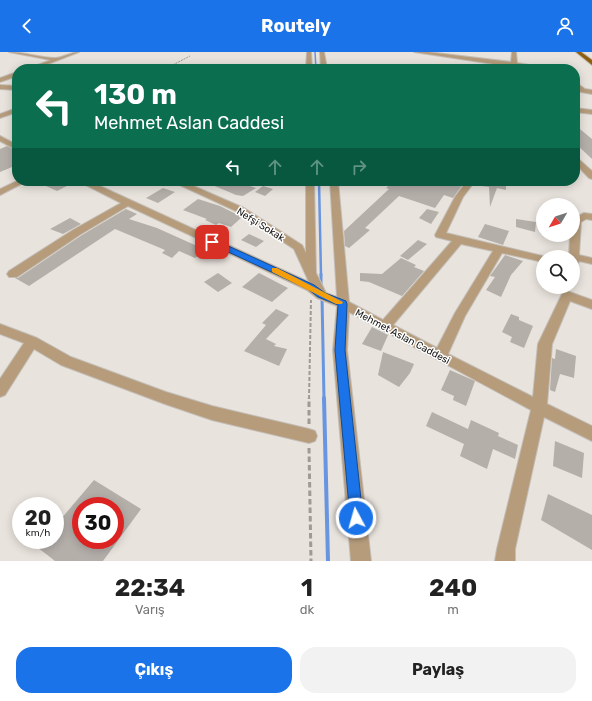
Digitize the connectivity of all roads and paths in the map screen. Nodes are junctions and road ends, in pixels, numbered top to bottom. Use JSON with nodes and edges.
{"nodes":[{"id":1,"x":11,"y":52,"type":"edge"},
{"id":2,"x":77,"y":52,"type":"edge"},
{"id":3,"x":309,"y":52,"type":"edge"},
{"id":4,"x":322,"y":52,"type":"edge"},
{"id":5,"x":416,"y":52,"type":"edge"},
{"id":6,"x":514,"y":52,"type":"edge"},
{"id":7,"x":578,"y":52,"type":"edge"},
{"id":8,"x":586,"y":52,"type":"edge"},
{"id":9,"x":190,"y":56,"type":"dead end"},
{"id":10,"x":592,"y":56,"type":"edge"},
{"id":11,"x":58,"y":59,"type":"junction"},
{"id":12,"x":592,"y":63,"type":"edge"},
{"id":13,"x":44,"y":64,"type":"edge"},
{"id":14,"x":175,"y":64,"type":"edge"},
{"id":15,"x":309,"y":64,"type":"edge"},
{"id":16,"x":323,"y":64,"type":"edge"},
{"id":17,"x":495,"y":64,"type":"edge"},
{"id":18,"x":512,"y":64,"type":"edge"},
{"id":19,"x":12,"y":76,"type":"edge"},
{"id":20,"x":0,"y":80,"type":"edge"},
{"id":21,"x":0,"y":87,"type":"edge"},
{"id":22,"x":12,"y":88,"type":"edge"},
{"id":23,"x":580,"y":88,"type":"edge"},
{"id":24,"x":592,"y":92,"type":"edge"},
{"id":25,"x":580,"y":111,"type":"edge"},
{"id":26,"x":12,"y":112,"type":"edge"},
{"id":27,"x":592,"y":112,"type":"edge"},
{"id":28,"x":0,"y":116,"type":"edge"},
{"id":29,"x":0,"y":138,"type":"edge"},
{"id":30,"x":12,"y":145,"type":"edge"},
{"id":31,"x":580,"y":163,"type":"edge"},
{"id":32,"x":592,"y":176,"type":"edge"},
{"id":33,"x":13,"y":186,"type":"edge"},
{"id":34,"x":92,"y":186,"type":"edge"},
{"id":35,"x":186,"y":186,"type":"edge"},
{"id":36,"x":310,"y":186,"type":"edge"},
{"id":37,"x":334,"y":186,"type":"edge"},
{"id":38,"x":467,"y":186,"type":"edge"},
{"id":39,"x":0,"y":192,"type":"edge"},
{"id":40,"x":127,"y":203,"type":"junction"},
{"id":41,"x":592,"y":217,"type":"edge"},
{"id":42,"x":459,"y":240,"type":"junction"},
{"id":43,"x":500,"y":248,"type":"junction"},
{"id":44,"x":575,"y":250,"type":"edge"},
{"id":45,"x":536,"y":257,"type":"edge"},
{"id":46,"x":580,"y":261,"type":"edge"},
{"id":47,"x":592,"y":261,"type":"edge"},
{"id":48,"x":13,"y":274,"type":"dead end"},
{"id":49,"x":312,"y":274,"type":"junction"},
{"id":50,"x":567,"y":294,"type":"edge"},
{"id":51,"x":573,"y":294,"type":"edge"},
{"id":52,"x":322,"y":295,"type":"junction"},
{"id":53,"x":342,"y":304,"type":"junction"},
{"id":54,"x":592,"y":305,"type":"edge"},
{"id":55,"x":384,"y":326,"type":"junction"},
{"id":56,"x":0,"y":329,"type":"edge"},
{"id":57,"x":32,"y":341,"type":"junction"},
{"id":58,"x":440,"y":356,"type":"junction"},
{"id":59,"x":0,"y":391,"type":"edge"},
{"id":60,"x":539,"y":408,"type":"junction"},
{"id":61,"x":592,"y":434,"type":"edge"},
{"id":62,"x":308,"y":436,"type":"dead end"},
{"id":63,"x":361,"y":561,"type":"edge"},
{"id":64,"x":505,"y":561,"type":"edge"}],
"edges":[{"from":1,"to":11,"type":"street"},
{"from":2,"to":11,"type":"street"},
{"from":3,"to":15,"type":"street"},
{"from":4,"to":16,"type":"street"},
{"from":5,"to":17,"type":"street"},
{"from":6,"to":18,"type":"street"},
{"from":7,"to":12,"type":"main road"},
{"from":8,"to":10,"type":"main road"},
{"from":9,"to":14,"type":"path"},
{"from":11,"to":13,"type":"street"},
{"from":19,"to":20,"type":"street"},
{"from":21,"to":22,"type":"street"},
{"from":23,"to":24,"type":"street"},
{"from":25,"to":27,"type":"street"},
{"from":26,"to":28,"type":"street"},
{"from":29,"to":30,"type":"street"},
{"from":31,"to":32,"type":"street"},
{"from":33,"to":39,"type":"street"},
{"from":34,"to":40,"type":"street","name":"Mehmet Aslan Caddesi"},
{"from":35,"to":49,"type":"street","name":"Nefşi Sokak"},
{"from":36,"to":49,"type":"street"},
{"from":37,"to":53,"type":"street"},
{"from":38,"to":42,"type":"street"},
{"from":40,"to":48,"type":"street"},
{"from":40,"to":52,"type":"street","name":"Mehmet Aslan Caddesi"},
{"from":41,"to":44,"type":"street"},
{"from":42,"to":43,"type":"street"},
{"from":42,"to":55,"type":"street"},
{"from":43,"to":45,"type":"street"},
{"from":43,"to":58,"type":"street"},
{"from":46,"to":47,"type":"street"},
{"from":49,"to":52,"type":"street","name":"Nefşi Sokak"},
{"from":50,"to":60,"type":"street"},
{"from":51,"to":54,"type":"street"},
{"from":52,"to":53,"type":"street","name":"Mehmet Aslan Caddesi"},
{"from":53,"to":55,"type":"street","name":"Mehmet Aslan Caddesi"},
{"from":53,"to":63,"type":"street"},
{"from":55,"to":58,"type":"street","name":"Mehmet Aslan Caddesi"},
{"from":56,"to":57,"type":"street"},
{"from":57,"to":59,"type":"street"},
{"from":57,"to":62,"type":"street"},
{"from":58,"to":60,"type":"street","name":"Mehmet Aslan Caddesi"},
{"from":60,"to":61,"type":"street","name":"Mehmet Aslan Caddesi"},
{"from":60,"to":64,"type":"street"}]}
